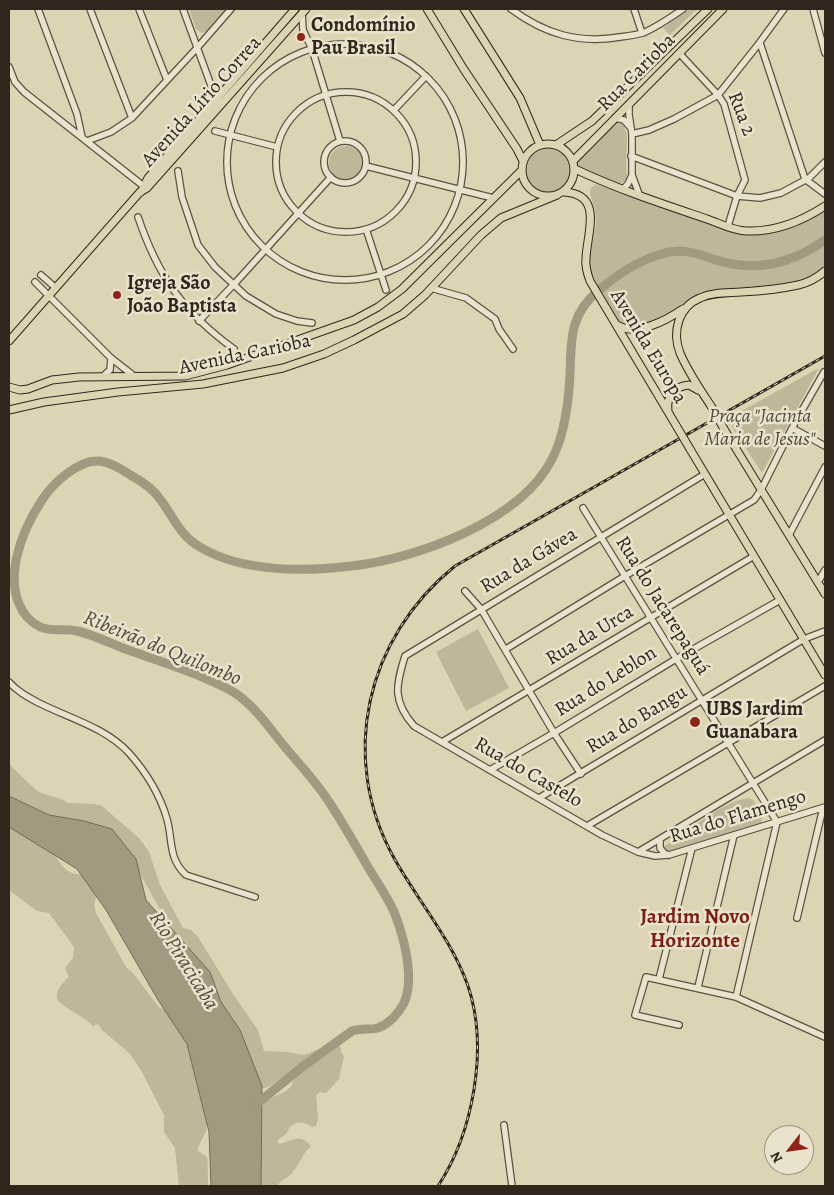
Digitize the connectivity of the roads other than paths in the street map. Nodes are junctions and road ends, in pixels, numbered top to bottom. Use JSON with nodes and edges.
{"nodes":[{"id":1,"x":38,"y":9,"type":"edge"},
{"id":2,"x":90,"y":9,"type":"edge"},
{"id":3,"x":139,"y":9,"type":"edge"},
{"id":4,"x":184,"y":9,"type":"edge"},
{"id":5,"x":231,"y":9,"type":"edge"},
{"id":6,"x":295,"y":9,"type":"edge"},
{"id":7,"x":426,"y":9,"type":"edge"},
{"id":8,"x":464,"y":9,"type":"edge"},
{"id":9,"x":511,"y":9,"type":"edge"},
{"id":10,"x":634,"y":9,"type":"edge"},
{"id":11,"x":683,"y":9,"type":"edge"},
{"id":12,"x":708,"y":9,"type":"edge"},
{"id":13,"x":723,"y":9,"type":"edge"},
{"id":14,"x":784,"y":9,"type":"edge"},
{"id":15,"x":813,"y":9,"type":"edge"},
{"id":16,"x":304,"y":11,"type":"edge"},
{"id":17,"x":292,"y":25,"type":"junction"},
{"id":18,"x":303,"y":30,"type":"junction"},
{"id":19,"x":642,"y":33,"type":"junction"},
{"id":20,"x":760,"y":43,"type":"junction"},
{"id":21,"x":198,"y":48,"type":"junction"},
{"id":22,"x":312,"y":49,"type":"junction"},
{"id":23,"x":680,"y":54,"type":"junction"},
{"id":24,"x":825,"y":54,"type":"edge"},
{"id":25,"x":9,"y":67,"type":"edge"},
{"id":26,"x":426,"y":76,"type":"junction"},
{"id":27,"x":167,"y":80,"type":"junction"},
{"id":28,"x":12,"y":84,"type":"edge"},
{"id":29,"x":325,"y":94,"type":"junction"},
{"id":30,"x":718,"y":94,"type":"junction"},
{"id":31,"x":219,"y":102,"type":"junction"},
{"id":32,"x":629,"y":104,"type":"junction"},
{"id":33,"x":394,"y":110,"type":"junction"},
{"id":34,"x":132,"y":118,"type":"junction"},
{"id":35,"x":615,"y":118,"type":"junction"},
{"id":36,"x":215,"y":131,"type":"dead end"},
{"id":37,"x":631,"y":131,"type":"junction"},
{"id":38,"x":230,"y":135,"type":"junction"},
{"id":39,"x":82,"y":137,"type":"junction"},
{"id":40,"x":87,"y":141,"type":"junction"},
{"id":41,"x":340,"y":141,"type":"junction"},
{"id":42,"x":540,"y":145,"type":"junction"},
{"id":43,"x":556,"y":145,"type":"junction"},
{"id":44,"x":277,"y":147,"type":"junction"},
{"id":45,"x":631,"y":156,"type":"junction"},
{"id":46,"x":573,"y":160,"type":"junction"},
{"id":47,"x":523,"y":161,"type":"junction"},
{"id":48,"x":825,"y":162,"type":"edge"},
{"id":49,"x":366,"y":166,"type":"junction"},
{"id":50,"x":575,"y":169,"type":"junction"},
{"id":51,"x":522,"y":170,"type":"junction"},
{"id":52,"x":178,"y":171,"type":"dead end"},
{"id":53,"x":632,"y":175,"type":"junction"},
{"id":54,"x":331,"y":177,"type":"junction"},
{"id":55,"x":414,"y":178,"type":"junction"},
{"id":56,"x":806,"y":180,"type":"junction"},
{"id":57,"x":143,"y":189,"type":"junction"},
{"id":58,"x":461,"y":189,"type":"junction"},
{"id":59,"x":623,"y":189,"type":"junction"},
{"id":60,"x":561,"y":194,"type":"junction"},
{"id":61,"x":639,"y":194,"type":"junction"},
{"id":62,"x":825,"y":194,"type":"edge"},
{"id":63,"x":737,"y":196,"type":"junction"},
{"id":64,"x":493,"y":198,"type":"junction"},
{"id":65,"x":825,"y":206,"type":"edge"},
{"id":66,"x":299,"y":214,"type":"junction"},
{"id":67,"x":138,"y":217,"type":"dead end"},
{"id":68,"x":728,"y":226,"type":"junction"},
{"id":69,"x":366,"y":229,"type":"junction"},
{"id":70,"x":265,"y":249,"type":"junction"},
{"id":71,"x":825,"y":271,"type":"edge"},
{"id":72,"x":40,"y":275,"type":"dead end"},
{"id":73,"x":381,"y":275,"type":"junction"},
{"id":74,"x":35,"y":282,"type":"dead end"},
{"id":75,"x":234,"y":284,"type":"junction"},
{"id":76,"x":56,"y":288,"type":"junction"},
{"id":77,"x":431,"y":288,"type":"junction"},
{"id":78,"x":386,"y":290,"type":"dead end"},
{"id":79,"x":50,"y":296,"type":"junction"},
{"id":80,"x":687,"y":307,"type":"junction"},
{"id":81,"x":199,"y":321,"type":"junction"},
{"id":82,"x":312,"y":323,"type":"dead end"},
{"id":83,"x":617,"y":325,"type":"junction"},
{"id":84,"x":9,"y":341,"type":"edge"},
{"id":85,"x":234,"y":349,"type":"dead end"},
{"id":86,"x":513,"y":349,"type":"dead end"},
{"id":87,"x":111,"y":358,"type":"junction"},
{"id":88,"x":824,"y":372,"type":"dead end"},
{"id":89,"x":103,"y":376,"type":"junction"},
{"id":90,"x":134,"y":376,"type":"junction"},
{"id":91,"x":9,"y":387,"type":"edge"},
{"id":92,"x":705,"y":398,"type":"junction"},
{"id":93,"x":9,"y":410,"type":"edge"},
{"id":94,"x":669,"y":414,"type":"junction"},
{"id":95,"x":792,"y":428,"type":"junction"},
{"id":96,"x":825,"y":446,"type":"edge"},
{"id":97,"x":825,"y":467,"type":"edge"},
{"id":98,"x":705,"y":474,"type":"junction"},
{"id":99,"x":761,"y":490,"type":"junction"},
{"id":100,"x":583,"y":508,"type":"dead end"},
{"id":101,"x":730,"y":515,"type":"junction"},
{"id":102,"x":789,"y":535,"type":"junction"},
{"id":103,"x":601,"y":537,"type":"junction"},
{"id":104,"x":754,"y":556,"type":"junction"},
{"id":105,"x":825,"y":570,"type":"edge"},
{"id":106,"x":625,"y":576,"type":"junction"},
{"id":107,"x":818,"y":582,"type":"junction"},
{"id":108,"x":465,"y":591,"type":"dead end"},
{"id":109,"x":825,"y":594,"type":"edge"},
{"id":110,"x":780,"y":600,"type":"junction"},
{"id":111,"x":481,"y":609,"type":"junction"},
{"id":112,"x":651,"y":619,"type":"junction"},
{"id":113,"x":825,"y":631,"type":"edge"},
{"id":114,"x":804,"y":639,"type":"junction"},
{"id":115,"x":506,"y":650,"type":"junction"},
{"id":116,"x":676,"y":658,"type":"junction"},
{"id":117,"x":825,"y":675,"type":"edge"},
{"id":118,"x":9,"y":682,"type":"edge"},
{"id":119,"x":825,"y":686,"type":"edge"},
{"id":120,"x":529,"y":692,"type":"junction"},
{"id":121,"x":397,"y":696,"type":"joint"},
{"id":122,"x":702,"y":700,"type":"junction"},
{"id":123,"x":554,"y":733,"type":"junction"},
{"id":124,"x":825,"y":740,"type":"edge"},
{"id":125,"x":442,"y":742,"type":"junction"},
{"id":126,"x":728,"y":743,"type":"junction"},
{"id":127,"x":490,"y":770,"type":"junction"},
{"id":128,"x":581,"y":774,"type":"junction"},
{"id":129,"x":753,"y":783,"type":"junction"},
{"id":130,"x":539,"y":798,"type":"junction"},
{"id":131,"x":824,"y":808,"type":"edge"},
{"id":132,"x":777,"y":822,"type":"junction"},
{"id":133,"x":587,"y":826,"type":"junction"},
{"id":134,"x":734,"y":835,"type":"junction"},
{"id":135,"x":660,"y":839,"type":"junction"},
{"id":136,"x":692,"y":848,"type":"junction"},
{"id":137,"x":638,"y":852,"type":"junction"},
{"id":138,"x":669,"y":855,"type":"junction"},
{"id":139,"x":660,"y":856,"type":"joint"},
{"id":140,"x":255,"y":897,"type":"dead end"},
{"id":141,"x":797,"y":918,"type":"dead end"},
{"id":142,"x":659,"y":979,"type":"junction"},
{"id":143,"x":698,"y":988,"type":"junction"},
{"id":144,"x":736,"y":997,"type":"junction"},
{"id":145,"x":678,"y":1026,"type":"dead end"},
{"id":146,"x":825,"y":1037,"type":"edge"},
{"id":147,"x":504,"y":1125,"type":"dead end"},
{"id":148,"x":512,"y":1186,"type":"edge"}],
"edges":[{"from":1,"to":39,"type":"street"},
{"from":2,"to":34,"type":"street"},
{"from":3,"to":27,"type":"street"},
{"from":4,"to":21,"type":"street"},
{"from":5,"to":21,"type":"street"},
{"from":6,"to":31,"type":"main road","name":"Avenida Lírio Correa"},
{"from":7,"to":47,"type":"main road"},
{"from":8,"to":42,"type":"main road"},
{"from":9,"to":19,"type":"street"},
{"from":10,"to":19,"type":"street"},
{"from":11,"to":19,"type":"street"},
{"from":12,"to":43,"type":"main road","name":"Rua Carioba"},
{"from":13,"to":23,"type":"main road","name":"Rua Carioba"},
{"from":14,"to":20,"type":"street"},
{"from":15,"to":24,"type":"street"},
{"from":16,"to":17,"type":"main road","name":"Avenida Lírio Correa"},
{"from":16,"to":18,"type":"street"},
{"from":17,"to":18,"type":"street"},
{"from":17,"to":31,"type":"main road","name":"Avenida Lírio Correa"},
{"from":18,"to":22,"type":"street"},
{"from":20,"to":30,"type":"street"},
{"from":20,"to":56,"type":"street"},
{"from":21,"to":27,"type":"street"},
{"from":21,"to":31,"type":"street"},
{"from":22,"to":26,"type":"street"},
{"from":22,"to":29,"type":"street"},
{"from":22,"to":38,"type":"street"},
{"from":23,"to":30,"type":"street","name":"Rua 2"},
{"from":23,"to":32,"type":"main road","name":"Rua Carioba"},
{"from":25,"to":28,"type":"street"},
{"from":26,"to":33,"type":"street"},
{"from":26,"to":58,"type":"street"},
{"from":27,"to":34,"type":"street"},
{"from":28,"to":39,"type":"street"},
{"from":29,"to":33,"type":"street"},
{"from":29,"to":41,"type":"street"},
{"from":29,"to":44,"type":"street"},
{"from":30,"to":37,"type":"street"},
{"from":30,"to":63,"type":"street","name":"Rua 2"},
{"from":31,"to":57,"type":"main road","name":"Avenida Lírio Correa"},
{"from":32,"to":35,"type":"main road","name":"Rua Carioba"},
{"from":32,"to":37,"type":"street"},
{"from":33,"to":55,"type":"street"},
{"from":34,"to":40,"type":"street"},
{"from":35,"to":37,"type":"street"},
{"from":35,"to":46,"type":"main road","name":"Rua Carioba"},
{"from":36,"to":38,"type":"street"},
{"from":37,"to":45,"type":"street"},
{"from":38,"to":44,"type":"street"},
{"from":38,"to":70,"type":"street"},
{"from":39,"to":40,"type":"street"},
{"from":40,"to":57,"type":"street"},
{"from":41,"to":49,"type":"street"},
{"from":41,"to":54,"type":"street"},
{"from":42,"to":43,"type":"main road"},
{"from":42,"to":47,"type":"main road"},
{"from":43,"to":46,"type":"main road"},
{"from":44,"to":66,"type":"street"},
{"from":45,"to":53,"type":"street"},
{"from":45,"to":63,"type":"street"},
{"from":46,"to":50,"type":"main road"},
{"from":47,"to":51,"type":"main road"},
{"from":48,"to":56,"type":"street"},
{"from":49,"to":54,"type":"street"},
{"from":49,"to":55,"type":"street"},
{"from":50,"to":59,"type":"main road"},
{"from":50,"to":60,"type":"main road"},
{"from":51,"to":60,"type":"main road"},
{"from":51,"to":64,"type":"main road","name":"Avenida Carioba"},
{"from":52,"to":75,"type":"street"},
{"from":53,"to":59,"type":"street"},
{"from":53,"to":61,"type":"street"},
{"from":54,"to":66,"type":"street"},
{"from":55,"to":58,"type":"street"},
{"from":55,"to":69,"type":"street"},
{"from":56,"to":62,"type":"street"},
{"from":56,"to":63,"type":"street"},
{"from":57,"to":76,"type":"main road","name":"Avenida Lírio Correa"},
{"from":58,"to":64,"type":"street"},
{"from":58,"to":73,"type":"street"},
{"from":59,"to":61,"type":"main road"},
{"from":60,"to":77,"type":"main road","name":"Avenida Carioba"},
{"from":60,"to":83,"type":"main road","name":"Avenida Europa"},
{"from":61,"to":68,"type":"main road"},
{"from":63,"to":68,"type":"street","name":"Rua 2"},
{"from":64,"to":90,"type":"main road","name":"Avenida Carioba"},
{"from":65,"to":68,"type":"main road"},
{"from":66,"to":69,"type":"street"},
{"from":66,"to":70,"type":"street"},
{"from":67,"to":81,"type":"street"},
{"from":69,"to":73,"type":"street"},
{"from":70,"to":73,"type":"street"},
{"from":70,"to":75,"type":"street"},
{"from":71,"to":80,"type":"main road"},
{"from":72,"to":76,"type":"street"},
{"from":73,"to":78,"type":"street"},
{"from":74,"to":79,"type":"street"},
{"from":75,"to":81,"type":"street"},
{"from":75,"to":82,"type":"street"},
{"from":76,"to":79,"type":"main road","name":"Avenida Lírio Correa"},
{"from":77,"to":86,"type":"street"},
{"from":77,"to":93,"type":"main road","name":"Avenida Carioba"},
{"from":79,"to":84,"type":"main road","name":"Avenida Lírio Correa"},
{"from":79,"to":87,"type":"street"},
{"from":80,"to":83,"type":"main road"},
{"from":80,"to":92,"type":"main road","name":"Avenida Europa"},
{"from":81,"to":85,"type":"street"},
{"from":83,"to":94,"type":"main road","name":"Avenida Europa"},
{"from":87,"to":89,"type":"street"},
{"from":87,"to":90,"type":"street"},
{"from":88,"to":95,"type":"street"},
{"from":89,"to":90,"type":"main road","name":"Avenida Carioba"},
{"from":89,"to":91,"type":"main road","name":"Avenida Carioba"},
{"from":92,"to":94,"type":"main road"},
{"from":92,"to":99,"type":"main road","name":"Avenida Europa","bridge":true},
{"from":94,"to":98,"type":"main road","name":"Avenida Europa","bridge":true},
{"from":95,"to":96,"type":"street"},
{"from":95,"to":99,"type":"street"},
{"from":97,"to":102,"type":"street"},
{"from":98,"to":101,"type":"main road","name":"Avenida Europa"},
{"from":98,"to":103,"type":"street","name":"Rua da Gávea"},
{"from":99,"to":101,"type":"street"},
{"from":99,"to":102,"type":"main road","name":"Avenida Europa"},
{"from":100,"to":103,"type":"street","name":"Rua do Jacarepaguá"},
{"from":101,"to":104,"type":"main road","name":"Avenida Europa"},
{"from":101,"to":106,"type":"street"},
{"from":102,"to":107,"type":"main road","name":"Avenida Europa"},
{"from":103,"to":106,"type":"street","name":"Rua do Jacarepaguá"},
{"from":103,"to":111,"type":"street","name":"Rua da Gávea"},
{"from":104,"to":110,"type":"main road","name":"Avenida Europa"},
{"from":104,"to":112,"type":"street","name":"Rua da Urca"},
{"from":105,"to":107,"type":"street"},
{"from":106,"to":112,"type":"street","name":"Rua do Jacarepaguá"},
{"from":106,"to":115,"type":"street"},
{"from":107,"to":109,"type":"main road","name":"Avenida Europa"},
{"from":108,"to":111,"type":"street"},
{"from":110,"to":114,"type":"main road","name":"Avenida Europa"},
{"from":110,"to":116,"type":"street","name":"Rua do Leblon"},
{"from":111,"to":115,"type":"street"},
{"from":111,"to":121,"type":"street","name":"Rua da Gávea"},
{"from":112,"to":116,"type":"street","name":"Rua do Jacarepaguá"},
{"from":112,"to":120,"type":"street","name":"Rua da Urca"},
{"from":113,"to":114,"type":"street","name":"Rua do Bangu"},
{"from":114,"to":117,"type":"main road","name":"Avenida Europa"},
{"from":114,"to":122,"type":"street","name":"Rua do Bangu"},
{"from":115,"to":120,"type":"street"},
{"from":116,"to":122,"type":"street","name":"Rua do Jacarepaguá"},
{"from":116,"to":123,"type":"street","name":"Rua do Leblon"},
{"from":118,"to":140,"type":"street"},
{"from":119,"to":126,"type":"street"},
{"from":120,"to":123,"type":"street"},
{"from":120,"to":125,"type":"street","name":"Rua da Urca"},
{"from":121,"to":125,"type":"street","name":"Rua do Castelo"},
{"from":122,"to":126,"type":"street","name":"Rua do Jacarepaguá"},
{"from":122,"to":128,"type":"street","name":"Rua do Bangu"},
{"from":123,"to":127,"type":"street","name":"Rua do Leblon"},
{"from":123,"to":128,"type":"street"},
{"from":124,"to":129,"type":"street"},
{"from":125,"to":127,"type":"street","name":"Rua do Castelo"},
{"from":126,"to":129,"type":"street","name":"Rua do Jacarepaguá"},
{"from":126,"to":133,"type":"street"},
{"from":127,"to":130,"type":"street","name":"Rua do Castelo"},
{"from":128,"to":130,"type":"street","name":"Rua do Bangu"},
{"from":129,"to":132,"type":"street","name":"Rua do Jacarepaguá"},
{"from":129,"to":135,"type":"street"},
{"from":130,"to":133,"type":"street","name":"Rua do Castelo"},
{"from":131,"to":132,"type":"street","name":"Rua do Flamengo"},
{"from":131,"to":141,"type":"street"},
{"from":132,"to":134,"type":"street","name":"Rua do Flamengo"},
{"from":132,"to":144,"type":"street"},
{"from":133,"to":137,"type":"street","name":"Rua do Castelo"},
{"from":134,"to":136,"type":"street","name":"Rua do Flamengo"},
{"from":134,"to":143,"type":"street"},
{"from":135,"to":137,"type":"street"},
{"from":135,"to":138,"type":"street"},
{"from":136,"to":138,"type":"street","name":"Rua do Flamengo"},
{"from":136,"to":142,"type":"street"},
{"from":137,"to":139,"type":"street","name":"Rua do Castelo"},
{"from":138,"to":139,"type":"street","name":"Rua do Flamengo"},
{"from":142,"to":143,"type":"street"},
{"from":142,"to":145,"type":"street"},
{"from":143,"to":144,"type":"street"},
{"from":144,"to":146,"type":"street"},
{"from":147,"to":148,"type":"street"}]}
